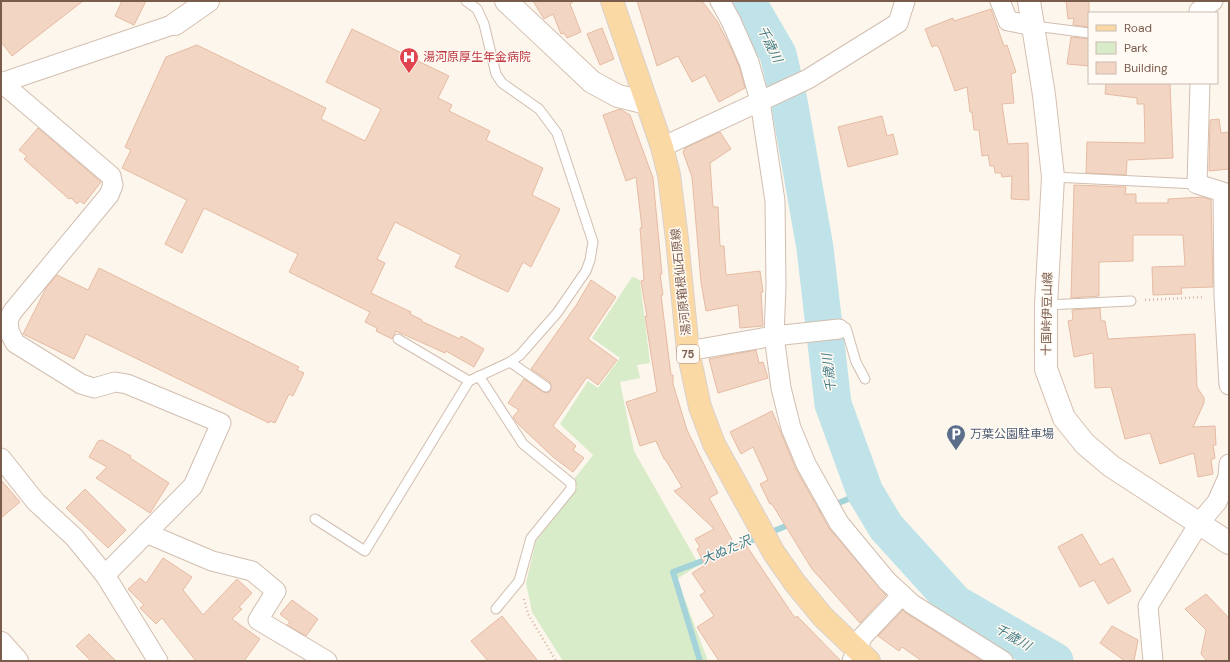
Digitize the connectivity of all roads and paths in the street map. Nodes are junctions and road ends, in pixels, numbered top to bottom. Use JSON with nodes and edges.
{"nodes":[{"id":1,"x":208,"y":1,"type":"edge"},
{"id":2,"x":466,"y":1,"type":"edge"},
{"id":3,"x":506,"y":1,"type":"edge"},
{"id":4,"x":612,"y":1,"type":"edge"},
{"id":5,"x":720,"y":1,"type":"edge"},
{"id":6,"x":905,"y":1,"type":"edge"},
{"id":7,"x":1000,"y":1,"type":"edge"},
{"id":8,"x":1030,"y":1,"type":"edge"},
{"id":9,"x":1213,"y":1,"type":"edge"},
{"id":10,"x":1199,"y":12,"type":"edge"},
{"id":11,"x":175,"y":24,"type":"joint"},
{"id":12,"x":1035,"y":26,"type":"junction"},
{"id":13,"x":1088,"y":33,"type":"edge"},
{"id":14,"x":1,"y":83,"type":"edge"},
{"id":15,"x":1200,"y":84,"type":"edge"},
{"id":16,"x":763,"y":100,"type":"junction"},
{"id":17,"x":646,"y":103,"type":"junction"},
{"id":18,"x":662,"y":146,"type":"junction"},
{"id":19,"x":1053,"y":177,"type":"junction"},
{"id":20,"x":1197,"y":184,"type":"junction"},
{"id":21,"x":1224,"y":296,"type":"junction"},
{"id":22,"x":1131,"y":301,"type":"joint"},
{"id":23,"x":1046,"y":305,"type":"junction"},
{"id":24,"x":839,"y":329,"type":"joint"},
{"id":25,"x":779,"y":335,"type":"junction"},
{"id":26,"x":398,"y":339,"type":"dead end"},
{"id":27,"x":688,"y":351,"type":"junction"},
{"id":28,"x":510,"y":362,"type":"junction"},
{"id":29,"x":479,"y":376,"type":"junction"},
{"id":30,"x":865,"y":379,"type":"dead end"},
{"id":31,"x":469,"y":381,"type":"junction"},
{"id":32,"x":1229,"y":385,"type":"edge"},
{"id":33,"x":546,"y":387,"type":"dead end"},
{"id":34,"x":1,"y":458,"type":"edge"},
{"id":35,"x":1229,"y":464,"type":"edge"},
{"id":36,"x":315,"y":519,"type":"dead end"},
{"id":37,"x":1200,"y":522,"type":"junction"},
{"id":38,"x":146,"y":533,"type":"junction"},
{"id":39,"x":1229,"y":543,"type":"edge"},
{"id":40,"x":105,"y":575,"type":"junction"},
{"id":41,"x":519,"y":581,"type":"junction"},
{"id":42,"x":902,"y":595,"type":"junction"},
{"id":43,"x":496,"y":609,"type":"dead end"},
{"id":44,"x":1,"y":643,"type":"edge"},
{"id":45,"x":859,"y":657,"type":"edge"},
{"id":46,"x":17,"y":661,"type":"edge"},
{"id":47,"x":158,"y":661,"type":"edge"},
{"id":48,"x":327,"y":661,"type":"edge"},
{"id":49,"x":556,"y":661,"type":"edge"},
{"id":50,"x":1003,"y":661,"type":"edge"},
{"id":51,"x":1153,"y":661,"type":"edge"}],
"edges":[{"from":1,"to":11,"type":"main road"},
{"from":2,"to":28,"type":"lane"},
{"from":3,"to":17,"type":"main road"},
{"from":4,"to":17,"type":"main road","name":"湯河原箱根仙石原線","number":"75"},
{"from":5,"to":16,"type":"street"},
{"from":6,"to":16,"type":"street"},
{"from":7,"to":12,"type":"street"},
{"from":8,"to":12,"type":"main road","name":"十国峠伊豆山線"},
{"from":9,"to":10,"type":"street"},
{"from":11,"to":14,"type":"street"},
{"from":12,"to":13,"type":"lane"},
{"from":12,"to":19,"type":"main road","name":"十国峠伊豆山線"},
{"from":14,"to":38,"type":"street"},
{"from":15,"to":20,"type":"street"},
{"from":16,"to":18,"type":"street"},
{"from":16,"to":25,"type":"street"},
{"from":17,"to":18,"type":"main road","name":"湯河原箱根仙石原線","number":"75"},
{"from":18,"to":27,"type":"main road","name":"湯河原箱根仙石原線","number":"75"},
{"from":19,"to":20,"type":"lane"},
{"from":19,"to":23,"type":"main road","name":"十国峠伊豆山線"},
{"from":20,"to":21,"type":"street"},
{"from":21,"to":22,"type":"path"},
{"from":21,"to":32,"type":"street"},
{"from":22,"to":23,"type":"lane"},
{"from":23,"to":37,"type":"main road","name":"十国峠伊豆山線"},
{"from":24,"to":25,"type":"street"},
{"from":24,"to":30,"type":"lane"},
{"from":25,"to":27,"type":"street"},
{"from":25,"to":42,"type":"street"},
{"from":26,"to":31,"type":"lane"},
{"from":27,"to":45,"type":"main road","name":"湯河原箱根仙石原線","number":"75"},
{"from":28,"to":29,"type":"lane"},
{"from":28,"to":33,"type":"lane"},
{"from":29,"to":31,"type":"lane"},
{"from":29,"to":41,"type":"lane"},
{"from":31,"to":36,"type":"lane"},
{"from":34,"to":40,"type":"street"},
{"from":35,"to":37,"type":"street"},
{"from":37,"to":39,"type":"main road","name":"十国峠伊豆山線"},
{"from":37,"to":51,"type":"street"},
{"from":38,"to":40,"type":"street"},
{"from":38,"to":48,"type":"street"},
{"from":40,"to":47,"type":"street"},
{"from":41,"to":43,"type":"lane"},
{"from":41,"to":49,"type":"path"},
{"from":42,"to":45,"type":"street"},
{"from":42,"to":50,"type":"street"},
{"from":44,"to":46,"type":"main road"}]}
